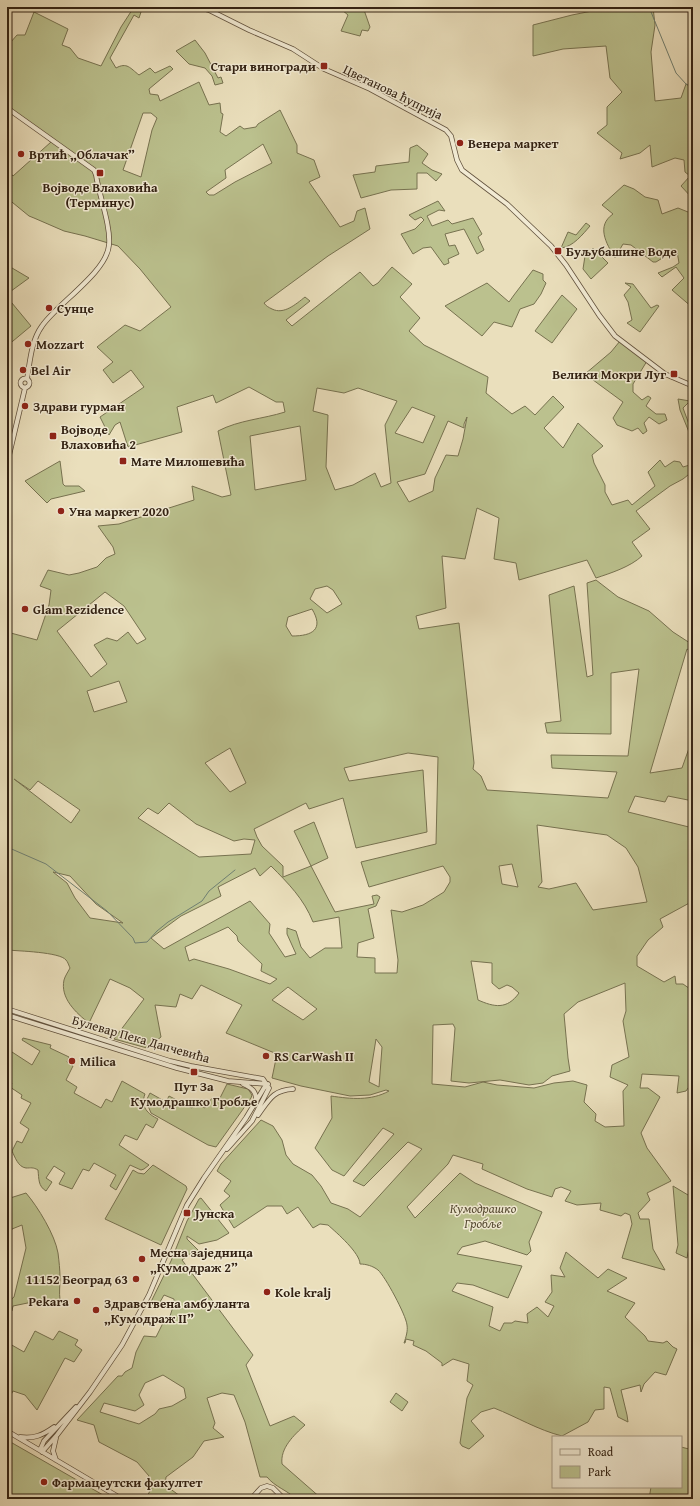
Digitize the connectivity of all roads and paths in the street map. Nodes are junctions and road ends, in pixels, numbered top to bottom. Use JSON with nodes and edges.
{"nodes":[{"id":1,"x":198,"y":7,"type":"edge"},
{"id":2,"x":7,"y":108,"type":"edge"},
{"id":3,"x":693,"y":386,"type":"edge"},
{"id":4,"x":7,"y":464,"type":"edge"},
{"id":5,"x":7,"y":1010,"type":"edge"},
{"id":6,"x":7,"y":1015,"type":"edge"},
{"id":7,"x":241,"y":1083,"type":"junction"},
{"id":8,"x":268,"y":1084,"type":"junction"},
{"id":9,"x":293,"y":1088,"type":"dead end"},
{"id":10,"x":256,"y":1102,"type":"junction"},
{"id":11,"x":252,"y":1121,"type":"junction"},
{"id":12,"x":221,"y":1155,"type":"junction"},
{"id":13,"x":90,"y":1392,"type":"junction"},
{"id":14,"x":61,"y":1422,"type":"junction"},
{"id":15,"x":7,"y":1431,"type":"edge"},
{"id":16,"x":57,"y":1435,"type":"junction"},
{"id":17,"x":18,"y":1437,"type":"junction"},
{"id":18,"x":41,"y":1451,"type":"junction"},
{"id":19,"x":56,"y":1461,"type":"junction"},
{"id":20,"x":122,"y":1499,"type":"edge"},
{"id":21,"x":251,"y":1499,"type":"edge"},
{"id":22,"x":284,"y":1499,"type":"edge"}],
"edges":[{"from":1,"to":3,"type":"street","name":"Цветанова ћуприја"},
{"from":2,"to":4,"type":"street"},
{"from":5,"to":8,"type":"street","name":"Булевар Пека Дапчевића"},
{"from":6,"to":7,"type":"street","name":"Булевар Пека Дапчевића"},
{"from":7,"to":8,"type":"street","name":"Булевар Пека Дапчевића"},
{"from":7,"to":10,"type":"street"},
{"from":8,"to":10,"type":"street"},
{"from":8,"to":11,"type":"street"},
{"from":9,"to":11,"type":"street"},
{"from":10,"to":12,"type":"street"},
{"from":11,"to":12,"type":"street"},
{"from":12,"to":13,"type":"street"},
{"from":13,"to":14,"type":"street"},
{"from":13,"to":16,"type":"street"},
{"from":14,"to":17,"type":"street"},
{"from":14,"to":18,"type":"street"},
{"from":15,"to":17,"type":"street"},
{"from":16,"to":18,"type":"street"},
{"from":16,"to":19,"type":"street"},
{"from":17,"to":18,"type":"street"},
{"from":18,"to":19,"type":"street"},
{"from":19,"to":20,"type":"street"},
{"from":21,"to":22,"type":"street"}]}
